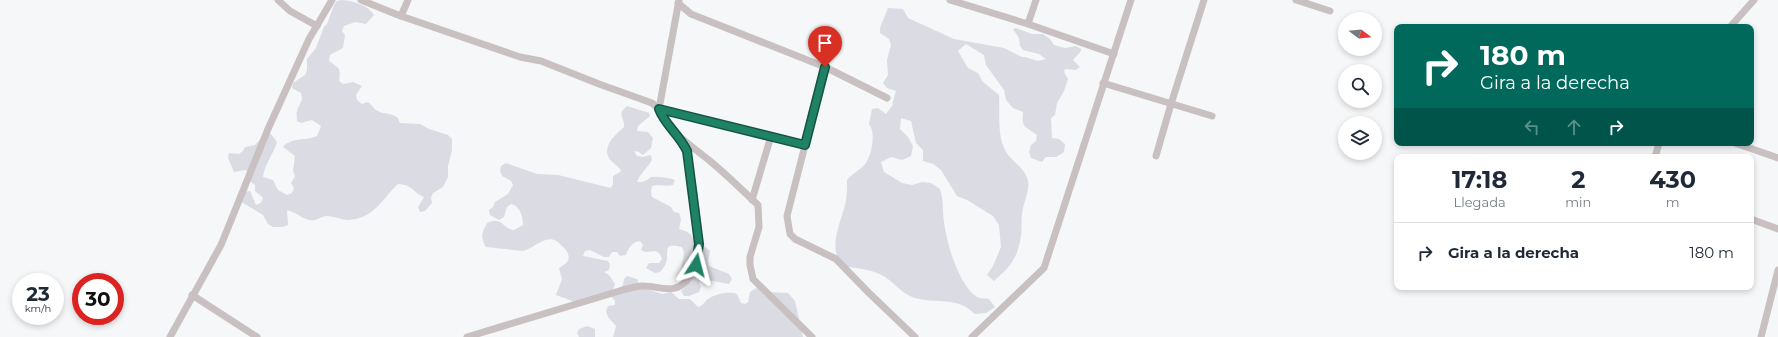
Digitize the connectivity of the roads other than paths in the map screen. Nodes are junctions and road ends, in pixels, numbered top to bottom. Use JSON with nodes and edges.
{"nodes":[{"id":1,"x":278,"y":0,"type":"edge"},
{"id":2,"x":332,"y":0,"type":"edge"},
{"id":3,"x":362,"y":0,"type":"edge"},
{"id":4,"x":408,"y":0,"type":"edge"},
{"id":5,"x":950,"y":0,"type":"edge"},
{"id":6,"x":1036,"y":0,"type":"edge"},
{"id":7,"x":1131,"y":0,"type":"edge"},
{"id":8,"x":1204,"y":0,"type":"edge"},
{"id":9,"x":1296,"y":0,"type":"edge"},
{"id":10,"x":678,"y":1,"type":"edge"},
{"id":11,"x":1751,"y":1,"type":"edge"},
{"id":12,"x":964,"y":2,"type":"edge"},
{"id":13,"x":1330,"y":11,"type":"dead end"},
{"id":14,"x":402,"y":16,"type":"junction"},
{"id":15,"x":1028,"y":24,"type":"junction"},
{"id":16,"x":1732,"y":24,"type":"edge"},
{"id":17,"x":317,"y":26,"type":"junction"},
{"id":18,"x":1114,"y":54,"type":"junction"},
{"id":19,"x":825,"y":67,"type":"junction"},
{"id":20,"x":1103,"y":83,"type":"junction"},
{"id":21,"x":887,"y":98,"type":"dead end"},
{"id":22,"x":1171,"y":104,"type":"junction"},
{"id":23,"x":659,"y":109,"type":"junction"},
{"id":24,"x":1212,"y":116,"type":"dead end"},
{"id":25,"x":771,"y":136,"type":"junction"},
{"id":26,"x":680,"y":138,"type":"junction"},
{"id":27,"x":805,"y":145,"type":"junction"},
{"id":28,"x":1744,"y":146,"type":"edge"},
{"id":29,"x":1156,"y":156,"type":"dead end"},
{"id":30,"x":1778,"y":158,"type":"edge"},
{"id":31,"x":752,"y":200,"type":"junction"},
{"id":32,"x":1754,"y":220,"type":"edge"},
{"id":33,"x":1778,"y":229,"type":"edge"},
{"id":34,"x":1778,"y":270,"type":"edge"},
{"id":35,"x":192,"y":295,"type":"junction"},
{"id":36,"x":1774,"y":303,"type":"edge"},
{"id":37,"x":170,"y":337,"type":"edge"},
{"id":38,"x":257,"y":337,"type":"edge"},
{"id":39,"x":466,"y":337,"type":"edge"},
{"id":40,"x":812,"y":337,"type":"edge"},
{"id":41,"x":915,"y":337,"type":"edge"},
{"id":42,"x":972,"y":337,"type":"edge"},
{"id":43,"x":1761,"y":337,"type":"edge"}],
"edges":[{"from":1,"to":17,"type":"street"},
{"from":2,"to":17,"type":"street"},
{"from":3,"to":14,"type":"street"},
{"from":4,"to":14,"type":"street"},
{"from":5,"to":12,"type":"street"},
{"from":6,"to":15,"type":"street"},
{"from":7,"to":18,"type":"street"},
{"from":8,"to":22,"type":"street"},
{"from":9,"to":13,"type":"street"},
{"from":10,"to":19,"type":"street"},
{"from":10,"to":23,"type":"street"},
{"from":11,"to":16,"type":"street"},
{"from":12,"to":15,"type":"street"},
{"from":14,"to":23,"type":"street"},
{"from":15,"to":18,"type":"street"},
{"from":17,"to":35,"type":"street"},
{"from":18,"to":20,"type":"street"},
{"from":19,"to":21,"type":"street"},
{"from":19,"to":27,"type":"street"},
{"from":20,"to":22,"type":"street"},
{"from":20,"to":42,"type":"street"},
{"from":22,"to":24,"type":"street"},
{"from":22,"to":29,"type":"street"},
{"from":23,"to":25,"type":"street"},
{"from":23,"to":26,"type":"street"},
{"from":25,"to":27,"type":"street"},
{"from":25,"to":31,"type":"street"},
{"from":26,"to":31,"type":"street"},
{"from":26,"to":39,"type":"street"},
{"from":27,"to":41,"type":"street"},
{"from":28,"to":30,"type":"street"},
{"from":31,"to":40,"type":"street"},
{"from":32,"to":33,"type":"street"},
{"from":34,"to":36,"type":"street"},
{"from":35,"to":37,"type":"street"},
{"from":35,"to":38,"type":"street"},
{"from":36,"to":43,"type":"street"}]}
